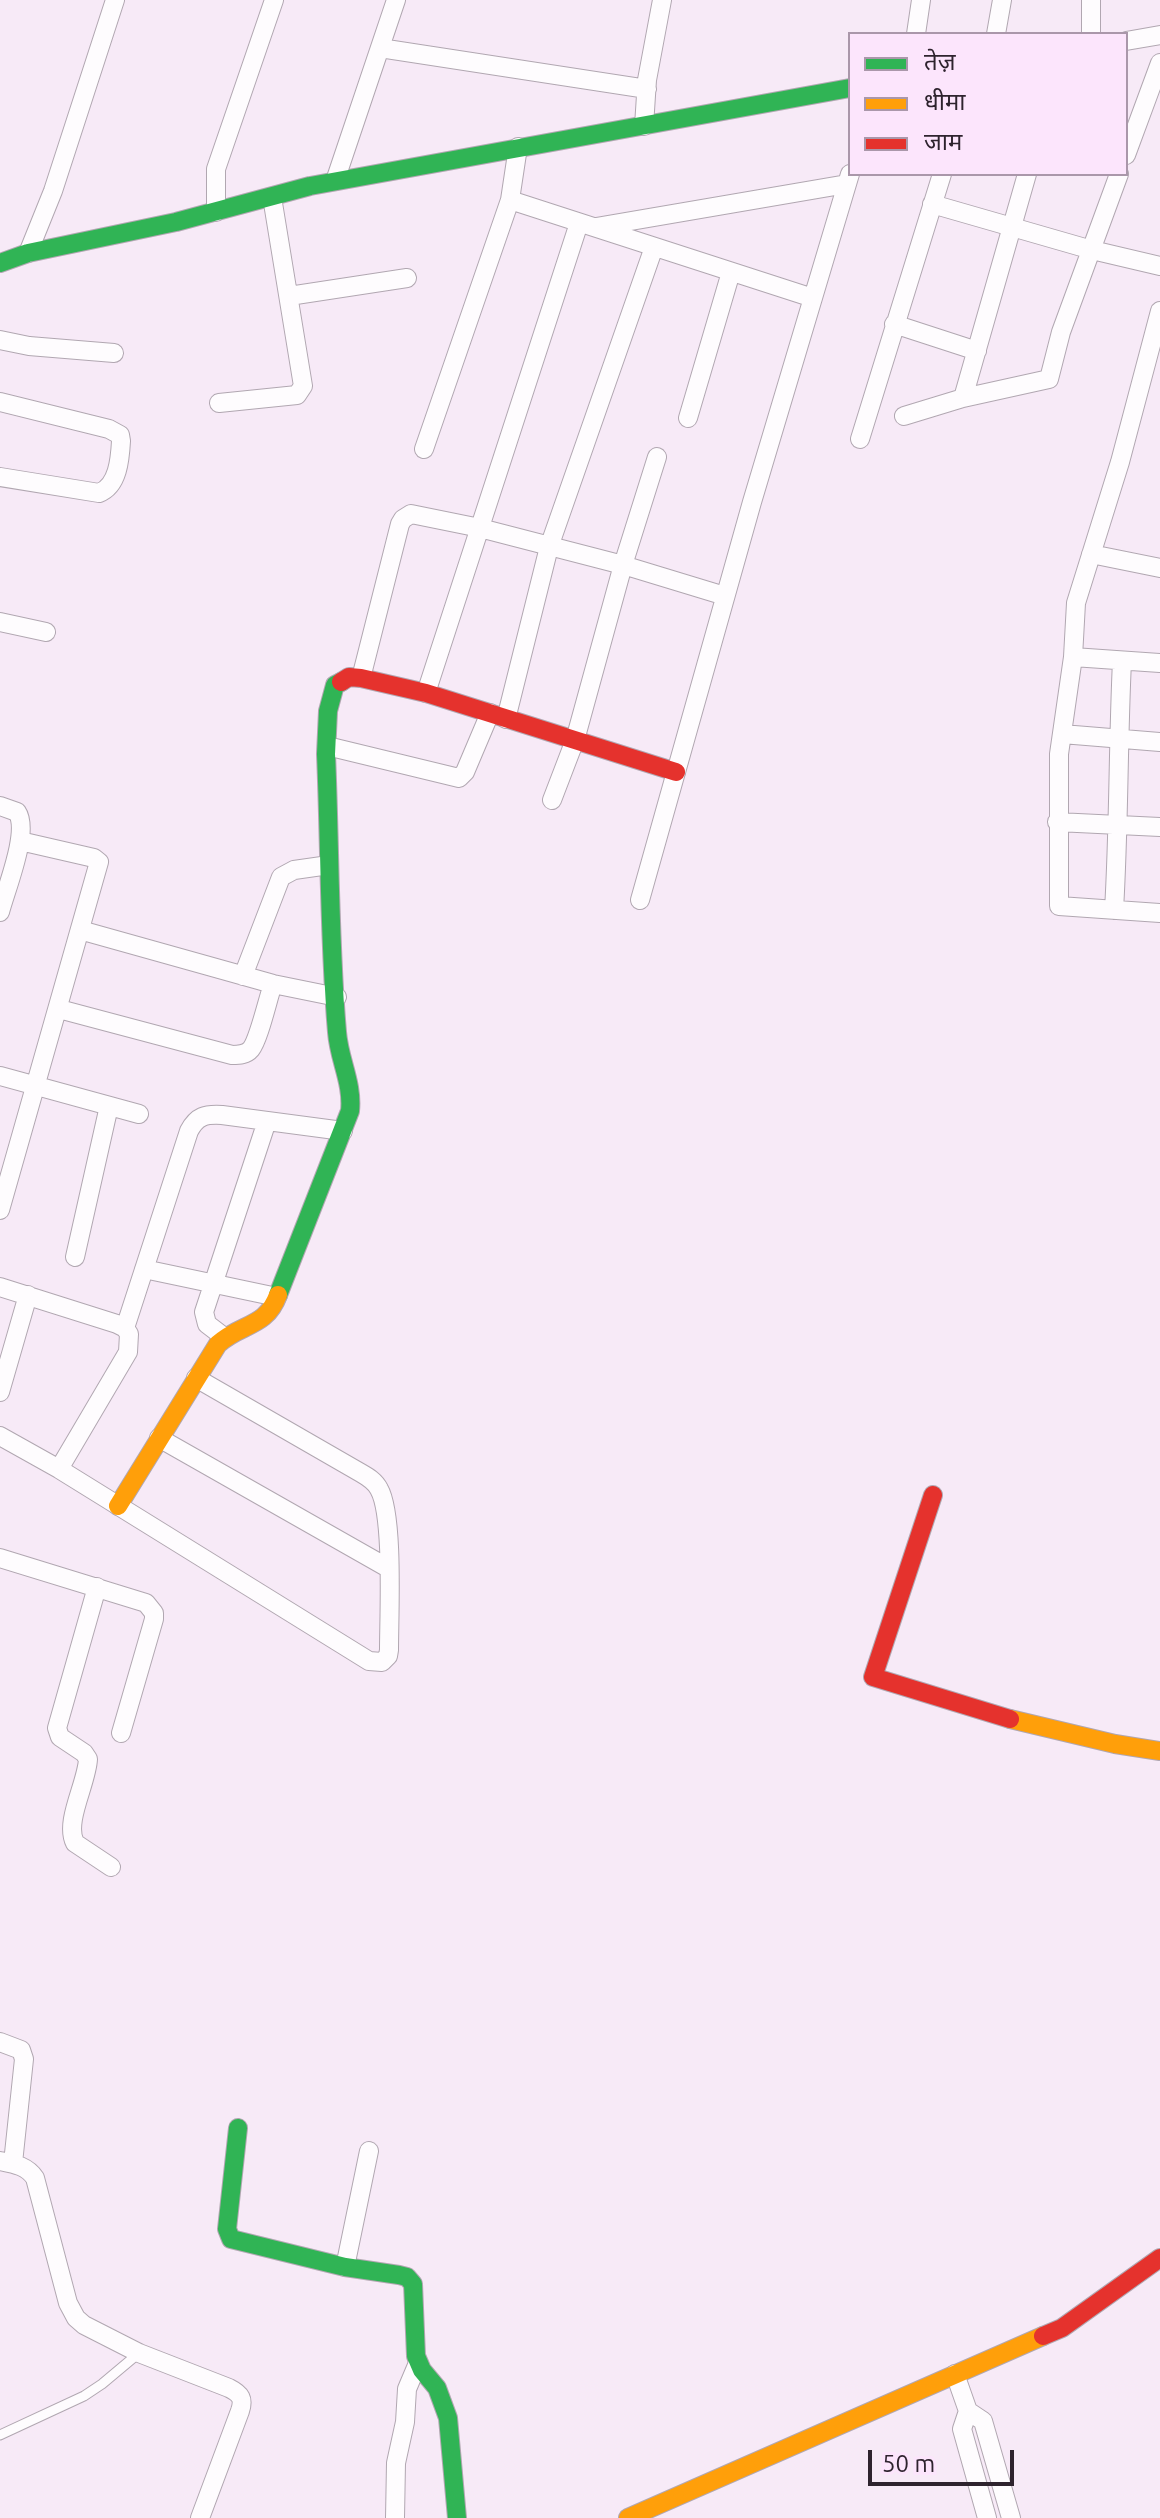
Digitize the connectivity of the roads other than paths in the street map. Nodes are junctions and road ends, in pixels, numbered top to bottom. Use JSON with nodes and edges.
{"nodes":[{"id":1,"x":115,"y":0,"type":"edge"},
{"id":2,"x":274,"y":0,"type":"edge"},
{"id":3,"x":396,"y":0,"type":"edge"},
{"id":4,"x":662,"y":0,"type":"edge"},
{"id":5,"x":921,"y":0,"type":"edge"},
{"id":6,"x":1002,"y":0,"type":"edge"},
{"id":7,"x":1091,"y":0,"type":"edge"},
{"id":8,"x":916,"y":32,"type":"edge"},
{"id":9,"x":996,"y":32,"type":"edge"},
{"id":10,"x":1091,"y":32,"type":"edge"},
{"id":11,"x":1160,"y":35,"type":"edge"},
{"id":12,"x":1128,"y":41,"type":"edge"},
{"id":13,"x":380,"y":48,"type":"junction"},
{"id":14,"x":1160,"y":63,"type":"edge"},
{"id":15,"x":848,"y":88,"type":"edge"},
{"id":16,"x":647,"y":89,"type":"junction"},
{"id":17,"x":644,"y":126,"type":"junction"},
{"id":18,"x":518,"y":147,"type":"junction"},
{"id":19,"x":1128,"y":150,"type":"edge"},
{"id":20,"x":941,"y":176,"type":"edge"},
{"id":21,"x":1026,"y":176,"type":"edge"},
{"id":22,"x":1118,"y":176,"type":"edge"},
{"id":23,"x":848,"y":179,"type":"edge"},
{"id":24,"x":335,"y":181,"type":"junction"},
{"id":25,"x":272,"y":197,"type":"junction"},
{"id":26,"x":510,"y":200,"type":"junction"},
{"id":27,"x":932,"y":204,"type":"junction"},
{"id":28,"x":216,"y":212,"type":"junction"},
{"id":29,"x":586,"y":225,"type":"junction"},
{"id":30,"x":1013,"y":228,"type":"junction"},
{"id":31,"x":654,"y":247,"type":"junction"},
{"id":32,"x":1092,"y":250,"type":"junction"},
{"id":33,"x":28,"y":253,"type":"junction"},
{"id":34,"x":0,"y":263,"type":"edge"},
{"id":35,"x":1160,"y":266,"type":"edge"},
{"id":36,"x":731,"y":272,"type":"junction"},
{"id":37,"x":407,"y":278,"type":"dead end"},
{"id":38,"x":289,"y":296,"type":"junction"},
{"id":39,"x":813,"y":298,"type":"junction"},
{"id":40,"x":1160,"y":311,"type":"edge"},
{"id":41,"x":894,"y":324,"type":"junction"},
{"id":42,"x":0,"y":340,"type":"edge"},
{"id":43,"x":977,"y":351,"type":"junction"},
{"id":44,"x":114,"y":353,"type":"dead end"},
{"id":45,"x":1153,"y":367,"type":"edge"},
{"id":46,"x":963,"y":398,"type":"junction"},
{"id":47,"x":0,"y":402,"type":"edge"},
{"id":48,"x":219,"y":403,"type":"dead end"},
{"id":49,"x":904,"y":416,"type":"dead end"},
{"id":50,"x":688,"y":418,"type":"dead end"},
{"id":51,"x":860,"y":439,"type":"dead end"},
{"id":52,"x":424,"y":449,"type":"dead end"},
{"id":53,"x":657,"y":457,"type":"dead end"},
{"id":54,"x":0,"y":477,"type":"edge"},
{"id":55,"x":480,"y":528,"type":"junction"},
{"id":56,"x":549,"y":547,"type":"junction"},
{"id":57,"x":1091,"y":554,"type":"junction"},
{"id":58,"x":623,"y":565,"type":"junction"},
{"id":59,"x":1160,"y":568,"type":"edge"},
{"id":60,"x":725,"y":596,"type":"junction"},
{"id":61,"x":0,"y":622,"type":"edge"},
{"id":62,"x":46,"y":632,"type":"dead end"},
{"id":63,"x":1073,"y":657,"type":"junction"},
{"id":64,"x":1122,"y":661,"type":"junction"},
{"id":65,"x":1160,"y":663,"type":"edge"},
{"id":66,"x":361,"y":678,"type":"junction"},
{"id":67,"x":426,"y":693,"type":"junction"},
{"id":68,"x":498,"y":716,"type":"junction"},
{"id":69,"x":1062,"y":734,"type":"junction"},
{"id":70,"x":1119,"y":739,"type":"junction"},
{"id":71,"x":575,"y":740,"type":"junction"},
{"id":72,"x":1160,"y":742,"type":"edge"},
{"id":73,"x":327,"y":746,"type":"junction"},
{"id":74,"x":676,"y":772,"type":"junction"},
{"id":75,"x":552,"y":800,"type":"dead end"},
{"id":76,"x":0,"y":806,"type":"edge"},
{"id":77,"x":1057,"y":822,"type":"junction"},
{"id":78,"x":1119,"y":825,"type":"junction"},
{"id":79,"x":1160,"y":827,"type":"edge"},
{"id":80,"x":20,"y":841,"type":"junction"},
{"id":81,"x":329,"y":865,"type":"junction"},
{"id":82,"x":640,"y":900,"type":"dead end"},
{"id":83,"x":1114,"y":910,"type":"junction"},
{"id":84,"x":0,"y":912,"type":"edge"},
{"id":85,"x":1160,"y":913,"type":"edge"},
{"id":86,"x":80,"y":930,"type":"junction"},
{"id":87,"x":243,"y":976,"type":"junction"},
{"id":88,"x":273,"y":984,"type":"junction"},
{"id":89,"x":337,"y":997,"type":"junction"},
{"id":90,"x":59,"y":1009,"type":"junction"},
{"id":91,"x":0,"y":1076,"type":"edge"},
{"id":92,"x":35,"y":1086,"type":"junction"},
{"id":93,"x":109,"y":1106,"type":"junction"},
{"id":94,"x":139,"y":1114,"type":"dead end"},
{"id":95,"x":267,"y":1121,"type":"junction"},
{"id":96,"x":343,"y":1131,"type":"junction"},
{"id":97,"x":0,"y":1210,"type":"edge"},
{"id":98,"x":75,"y":1257,"type":"dead end"},
{"id":99,"x":144,"y":1269,"type":"junction"},
{"id":100,"x":212,"y":1285,"type":"junction"},
{"id":101,"x":0,"y":1287,"type":"edge"},
{"id":102,"x":28,"y":1295,"type":"junction"},
{"id":103,"x":277,"y":1297,"type":"junction"},
{"id":104,"x":125,"y":1328,"type":"junction"},
{"id":105,"x":224,"y":1337,"type":"junction"},
{"id":106,"x":196,"y":1378,"type":"junction"},
{"id":107,"x":0,"y":1392,"type":"edge"},
{"id":108,"x":0,"y":1436,"type":"edge"},
{"id":109,"x":159,"y":1438,"type":"junction"},
{"id":110,"x":59,"y":1469,"type":"junction"},
{"id":111,"x":933,"y":1495,"type":"dead end"},
{"id":112,"x":118,"y":1506,"type":"junction"},
{"id":113,"x":0,"y":1558,"type":"edge"},
{"id":114,"x":388,"y":1568,"type":"junction"},
{"id":115,"x":97,"y":1587,"type":"junction"},
{"id":116,"x":121,"y":1733,"type":"dead end"},
{"id":117,"x":1160,"y":1751,"type":"edge"},
{"id":118,"x":111,"y":1867,"type":"dead end"},
{"id":119,"x":0,"y":2042,"type":"edge"},
{"id":120,"x":238,"y":2128,"type":"dead end"},
{"id":121,"x":369,"y":2151,"type":"dead end"},
{"id":122,"x":6,"y":2162,"type":"edge"},
{"id":123,"x":1160,"y":2258,"type":"edge"},
{"id":124,"x":345,"y":2267,"type":"junction"},
{"id":125,"x":139,"y":2353,"type":"junction"},
{"id":126,"x":418,"y":2363,"type":"junction"},
{"id":127,"x":955,"y":2374,"type":"junction"},
{"id":128,"x":968,"y":2411,"type":"junction"},
{"id":129,"x":0,"y":2435,"type":"edge"},
{"id":130,"x":200,"y":2518,"type":"edge"},
{"id":131,"x":395,"y":2518,"type":"edge"},
{"id":132,"x":457,"y":2518,"type":"edge"},
{"id":133,"x":628,"y":2518,"type":"edge"},
{"id":134,"x":987,"y":2518,"type":"edge"},
{"id":135,"x":1011,"y":2518,"type":"edge"}],
"edges":[{"from":1,"to":33,"type":"street"},
{"from":2,"to":28,"type":"street"},
{"from":3,"to":13,"type":"street"},
{"from":4,"to":16,"type":"street"},
{"from":5,"to":8,"type":"street"},
{"from":6,"to":9,"type":"street"},
{"from":7,"to":10,"type":"street"},
{"from":11,"to":12,"type":"street"},
{"from":13,"to":16,"type":"street"},
{"from":13,"to":24,"type":"street"},
{"from":14,"to":19,"type":"street"},
{"from":15,"to":17,"type":"street"},
{"from":16,"to":17,"type":"street"},
{"from":17,"to":18,"type":"street"},
{"from":18,"to":24,"type":"street"},
{"from":18,"to":26,"type":"street"},
{"from":20,"to":27,"type":"street"},
{"from":21,"to":30,"type":"street"},
{"from":22,"to":32,"type":"street"},
{"from":23,"to":29,"type":"street"},
{"from":23,"to":39,"type":"street"},
{"from":24,"to":25,"type":"street"},
{"from":25,"to":28,"type":"street"},
{"from":25,"to":38,"type":"street"},
{"from":26,"to":29,"type":"street"},
{"from":26,"to":52,"type":"street"},
{"from":27,"to":30,"type":"street"},
{"from":27,"to":41,"type":"street"},
{"from":28,"to":33,"type":"street"},
{"from":29,"to":31,"type":"street"},
{"from":29,"to":55,"type":"street"},
{"from":30,"to":32,"type":"street"},
{"from":30,"to":43,"type":"street"},
{"from":31,"to":36,"type":"street"},
{"from":31,"to":56,"type":"street"},
{"from":32,"to":35,"type":"street"},
{"from":32,"to":46,"type":"street"},
{"from":33,"to":34,"type":"street"},
{"from":36,"to":39,"type":"street"},
{"from":36,"to":50,"type":"street"},
{"from":37,"to":38,"type":"street"},
{"from":38,"to":48,"type":"street"},
{"from":39,"to":60,"type":"street"},
{"from":40,"to":45,"type":"street"},
{"from":41,"to":43,"type":"street"},
{"from":41,"to":51,"type":"street"},
{"from":42,"to":44,"type":"street"},
{"from":43,"to":46,"type":"street"},
{"from":45,"to":57,"type":"street"},
{"from":46,"to":49,"type":"street"},
{"from":47,"to":54,"type":"street"},
{"from":53,"to":58,"type":"street"},
{"from":55,"to":56,"type":"street"},
{"from":55,"to":66,"type":"street"},
{"from":55,"to":67,"type":"street"},
{"from":56,"to":58,"type":"street"},
{"from":56,"to":68,"type":"street"},
{"from":57,"to":59,"type":"street"},
{"from":57,"to":63,"type":"street"},
{"from":58,"to":60,"type":"street"},
{"from":58,"to":71,"type":"street"},
{"from":60,"to":74,"type":"street"},
{"from":61,"to":62,"type":"street"},
{"from":63,"to":64,"type":"street"},
{"from":63,"to":69,"type":"street"},
{"from":64,"to":65,"type":"street"},
{"from":64,"to":70,"type":"street"},
{"from":66,"to":67,"type":"street"},
{"from":66,"to":73,"type":"street"},
{"from":67,"to":68,"type":"street"},
{"from":68,"to":71,"type":"street"},
{"from":68,"to":73,"type":"street"},
{"from":69,"to":70,"type":"street"},
{"from":69,"to":77,"type":"street"},
{"from":70,"to":72,"type":"street"},
{"from":70,"to":78,"type":"street"},
{"from":71,"to":74,"type":"street"},
{"from":71,"to":75,"type":"street"},
{"from":73,"to":81,"type":"street"},
{"from":74,"to":82,"type":"street"},
{"from":76,"to":80,"type":"street"},
{"from":77,"to":78,"type":"street"},
{"from":77,"to":83,"type":"street"},
{"from":78,"to":79,"type":"street"},
{"from":78,"to":83,"type":"street"},
{"from":80,"to":84,"type":"street"},
{"from":80,"to":86,"type":"street"},
{"from":81,"to":87,"type":"street"},
{"from":81,"to":89,"type":"street"},
{"from":83,"to":85,"type":"street"},
{"from":86,"to":87,"type":"street"},
{"from":86,"to":90,"type":"street"},
{"from":87,"to":88,"type":"street"},
{"from":88,"to":89,"type":"street"},
{"from":88,"to":90,"type":"street"},
{"from":89,"to":96,"type":"street"},
{"from":90,"to":92,"type":"street"},
{"from":91,"to":92,"type":"street"},
{"from":92,"to":93,"type":"street"},
{"from":92,"to":97,"type":"street"},
{"from":93,"to":94,"type":"street"},
{"from":93,"to":98,"type":"street"},
{"from":95,"to":96,"type":"street"},
{"from":95,"to":99,"type":"street"},
{"from":95,"to":100,"type":"street"},
{"from":96,"to":103,"type":"street"},
{"from":99,"to":100,"type":"street"},
{"from":99,"to":104,"type":"street"},
{"from":100,"to":103,"type":"street"},
{"from":100,"to":105,"type":"street"},
{"from":101,"to":102,"type":"street"},
{"from":102,"to":104,"type":"street"},
{"from":102,"to":107,"type":"street"},
{"from":103,"to":105,"type":"street"},
{"from":104,"to":110,"type":"street"},
{"from":105,"to":106,"type":"street"},
{"from":106,"to":109,"type":"street"},
{"from":106,"to":114,"type":"street"},
{"from":108,"to":110,"type":"street"},
{"from":109,"to":112,"type":"street"},
{"from":109,"to":114,"type":"street"},
{"from":110,"to":112,"type":"street"},
{"from":111,"to":117,"type":"street"},
{"from":112,"to":114,"type":"street"},
{"from":113,"to":115,"type":"street"},
{"from":115,"to":116,"type":"street"},
{"from":115,"to":118,"type":"street"},
{"from":119,"to":122,"type":"street"},
{"from":120,"to":124,"type":"street"},
{"from":121,"to":124,"type":"street"},
{"from":122,"to":125,"type":"street"},
{"from":123,"to":127,"type":"street"},
{"from":124,"to":126,"type":"street"},
{"from":125,"to":129,"type":"lane"},
{"from":125,"to":130,"type":"street"},
{"from":126,"to":131,"type":"street"},
{"from":126,"to":132,"type":"street"},
{"from":127,"to":128,"type":"street"},
{"from":127,"to":133,"type":"street"},
{"from":128,"to":134,"type":"street"},
{"from":128,"to":135,"type":"street"}]}
